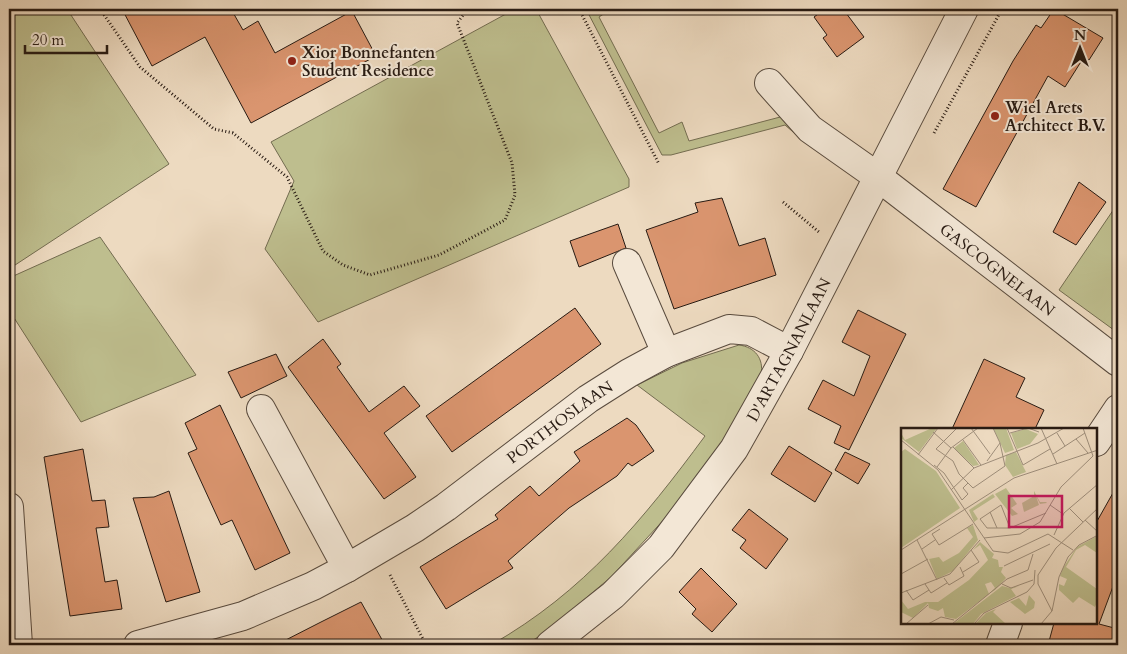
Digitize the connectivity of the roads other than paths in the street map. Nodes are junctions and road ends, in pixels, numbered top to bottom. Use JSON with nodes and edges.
{"nodes":[{"id":1,"x":964,"y":9,"type":"edge"},
{"id":2,"x":769,"y":83,"type":"dead end"},
{"id":3,"x":878,"y":177,"type":"junction"},
{"id":4,"x":627,"y":263,"type":"dead end"},
{"id":5,"x":790,"y":351,"type":"junction"},
{"id":6,"x":666,"y":353,"type":"junction"},
{"id":7,"x":1118,"y":362,"type":"edge"},
{"id":8,"x":261,"y":409,"type":"dead end"},
{"id":9,"x":1118,"y":409,"type":"edge"},
{"id":10,"x":1097,"y":440,"type":"edge"},
{"id":11,"x":9,"y":507,"type":"edge"},
{"id":12,"x":347,"y":568,"type":"junction"},
{"id":13,"x":1008,"y":624,"type":"edge"},
{"id":14,"x":18,"y":645,"type":"edge"},
{"id":15,"x":138,"y":645,"type":"edge"},
{"id":16,"x":550,"y":645,"type":"edge"},
{"id":17,"x":1000,"y":645,"type":"edge"}],
"edges":[{"from":1,"to":3,"type":"street","name":"D'ARTAGNANLAAN"},
{"from":2,"to":3,"type":"street","name":"GASCOGNELAAN"},
{"from":3,"to":5,"type":"street","name":"D'ARTAGNANLAAN"},
{"from":3,"to":7,"type":"street","name":"GASCOGNELAAN"},
{"from":4,"to":6,"type":"street"},
{"from":5,"to":6,"type":"street","name":"PORTHOSLAAN"},
{"from":5,"to":16,"type":"street","name":"D'ARTAGNANLAAN"},
{"from":6,"to":12,"type":"street","name":"PORTHOSLAAN"},
{"from":8,"to":12,"type":"street"},
{"from":9,"to":10,"type":"street"},
{"from":11,"to":14,"type":"street"},
{"from":12,"to":15,"type":"street","name":"PORTHOSLAAN"},
{"from":13,"to":17,"type":"street"}]}
